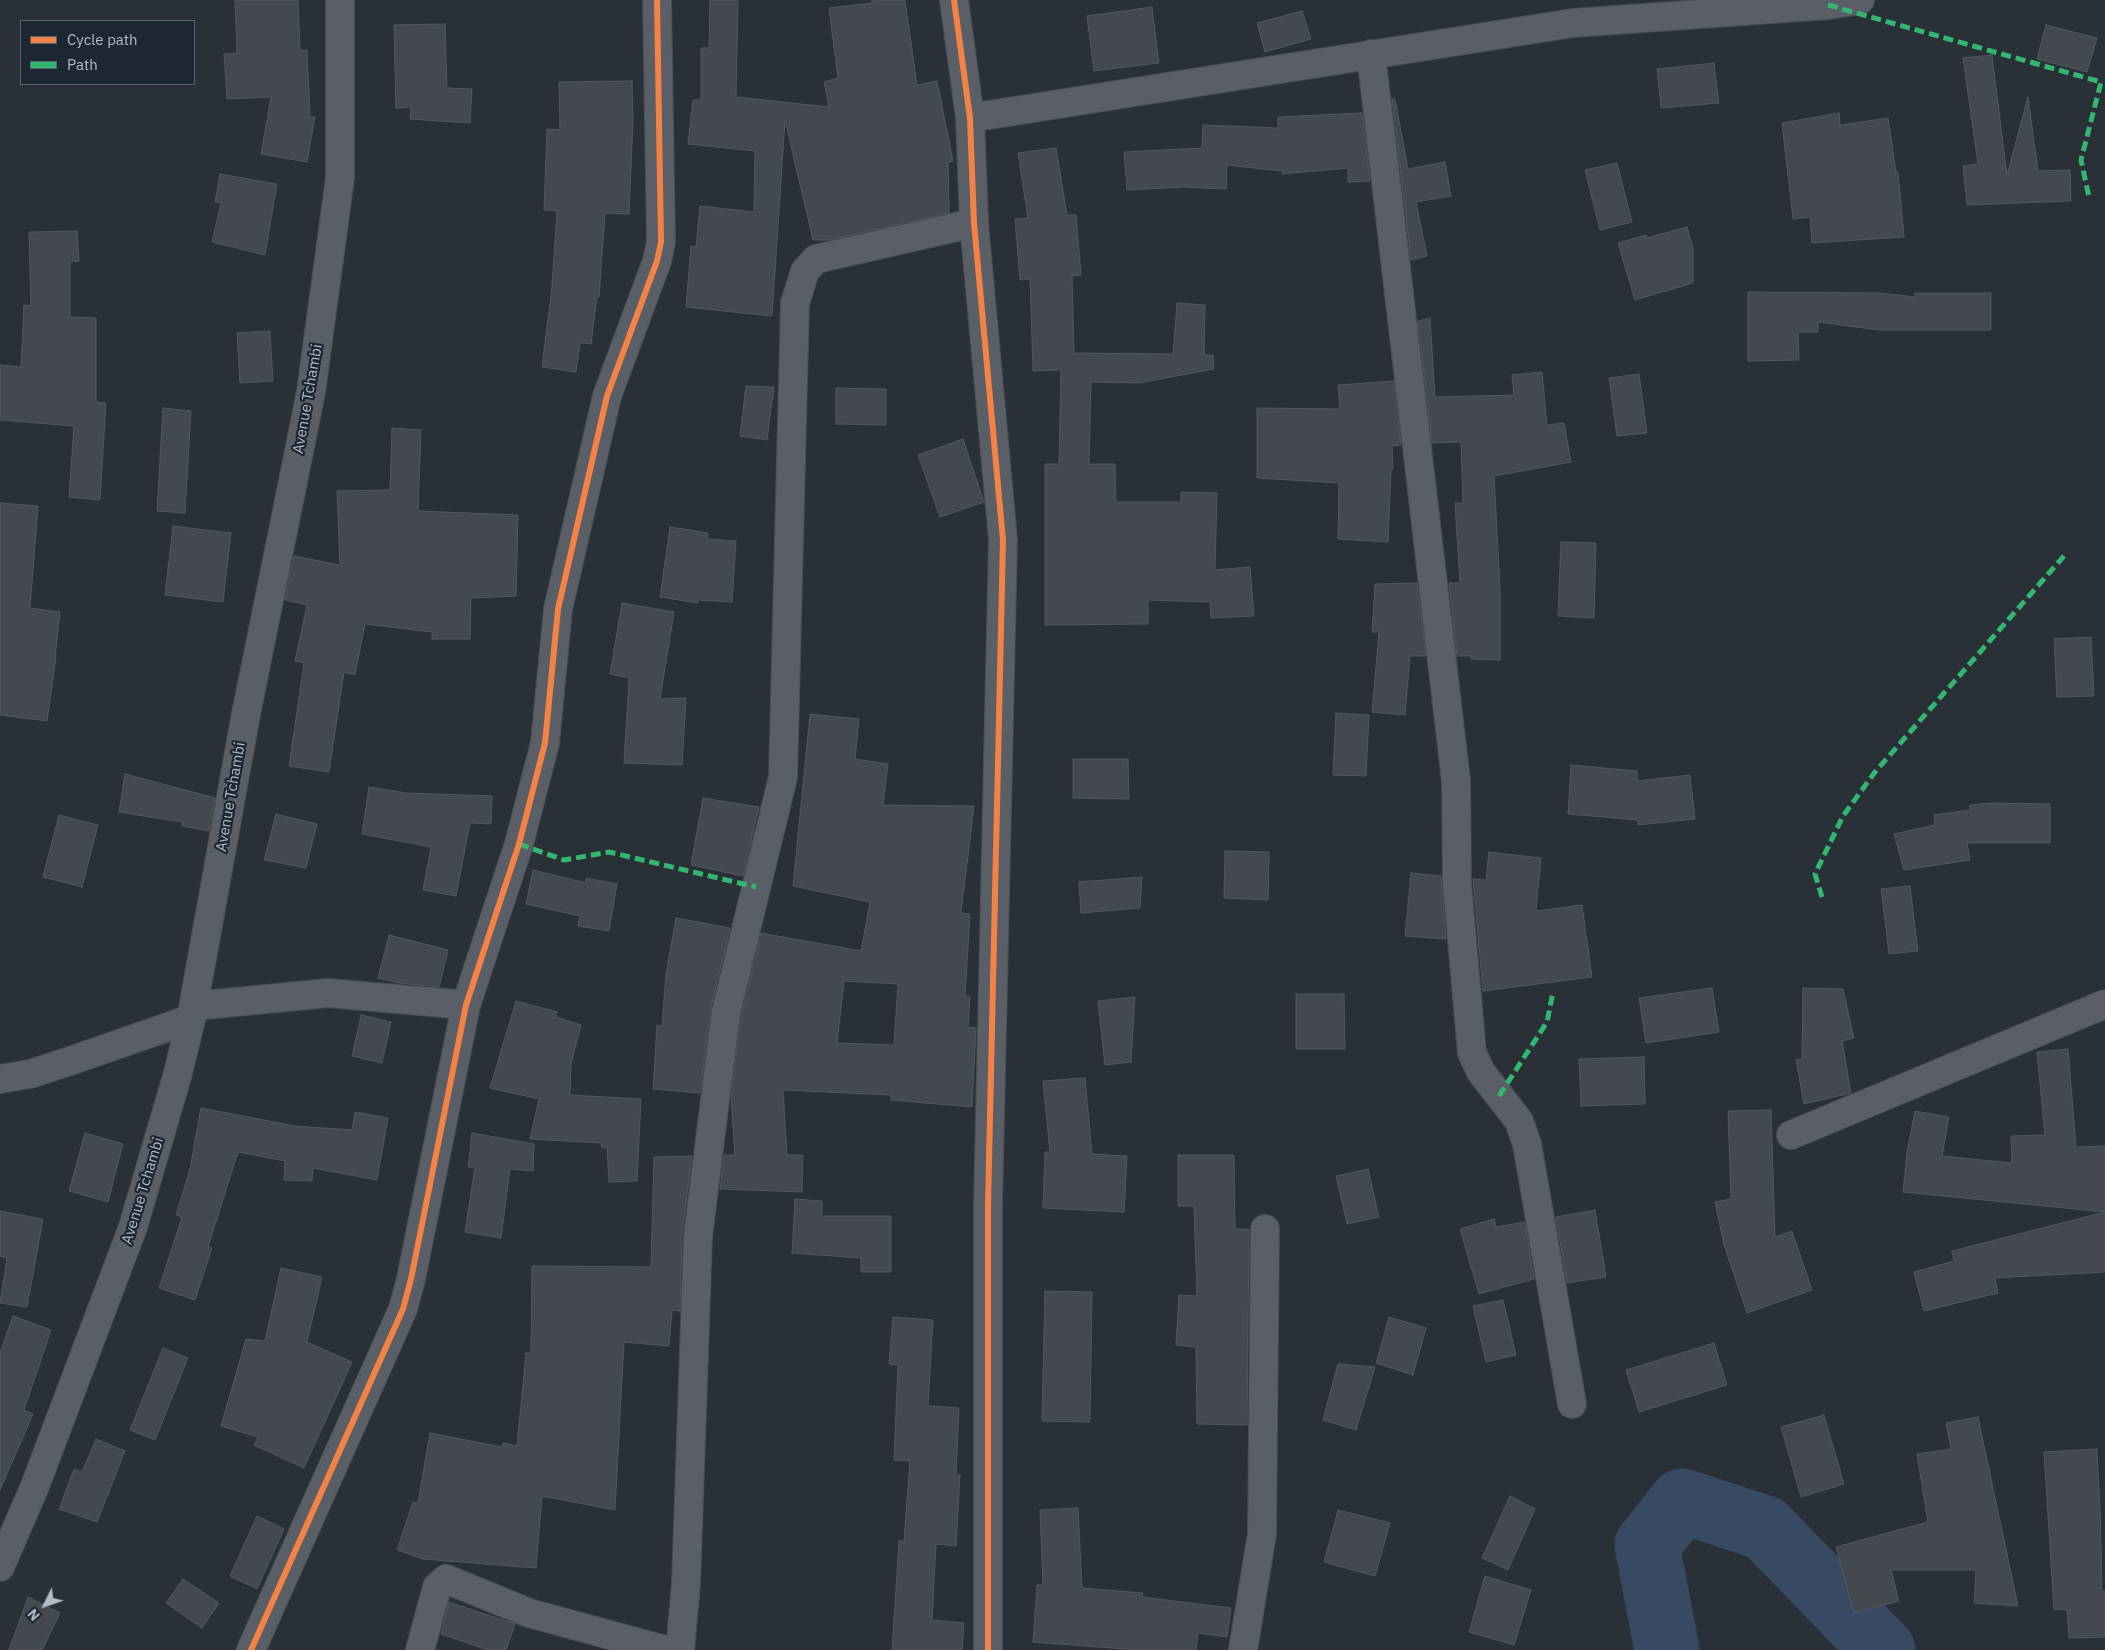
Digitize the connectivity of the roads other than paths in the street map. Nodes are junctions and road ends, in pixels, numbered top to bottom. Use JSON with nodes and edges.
{"nodes":[{"id":1,"x":340,"y":0,"type":"edge"},
{"id":2,"x":657,"y":0,"type":"edge"},
{"id":3,"x":954,"y":0,"type":"edge"},
{"id":4,"x":1860,"y":0,"type":"edge"},
{"id":5,"x":1371,"y":54,"type":"junction"},
{"id":6,"x":970,"y":118,"type":"junction"},
{"id":7,"x":974,"y":223,"type":"junction"},
{"id":8,"x":2105,"y":1004,"type":"edge"},
{"id":9,"x":466,"y":1005,"type":"junction"},
{"id":10,"x":193,"y":1012,"type":"junction"},
{"id":11,"x":0,"y":1079,"type":"edge"},
{"id":12,"x":1791,"y":1135,"type":"dead end"},
{"id":13,"x":1265,"y":1228,"type":"dead end"},
{"id":14,"x":1572,"y":1404,"type":"dead end"},
{"id":15,"x":0,"y":1567,"type":"edge"},
{"id":16,"x":251,"y":1650,"type":"edge"},
{"id":17,"x":420,"y":1650,"type":"edge"},
{"id":18,"x":665,"y":1650,"type":"edge"},
{"id":19,"x":680,"y":1650,"type":"edge"},
{"id":20,"x":988,"y":1650,"type":"edge"},
{"id":21,"x":1243,"y":1650,"type":"edge"}],
"edges":[{"from":1,"to":10,"type":"street","name":"Avenue Tchambi"},
{"from":2,"to":9,"type":"street"},
{"from":3,"to":6,"type":"street"},
{"from":4,"to":5,"type":"street"},
{"from":5,"to":6,"type":"street"},
{"from":5,"to":14,"type":"street"},
{"from":6,"to":7,"type":"street"},
{"from":7,"to":19,"type":"street"},
{"from":7,"to":20,"type":"street"},
{"from":8,"to":12,"type":"street"},
{"from":9,"to":10,"type":"street"},
{"from":9,"to":16,"type":"street"},
{"from":10,"to":11,"type":"street"},
{"from":10,"to":15,"type":"street","name":"Avenue Tchambi"},
{"from":13,"to":21,"type":"street"},
{"from":17,"to":18,"type":"street"}]}
